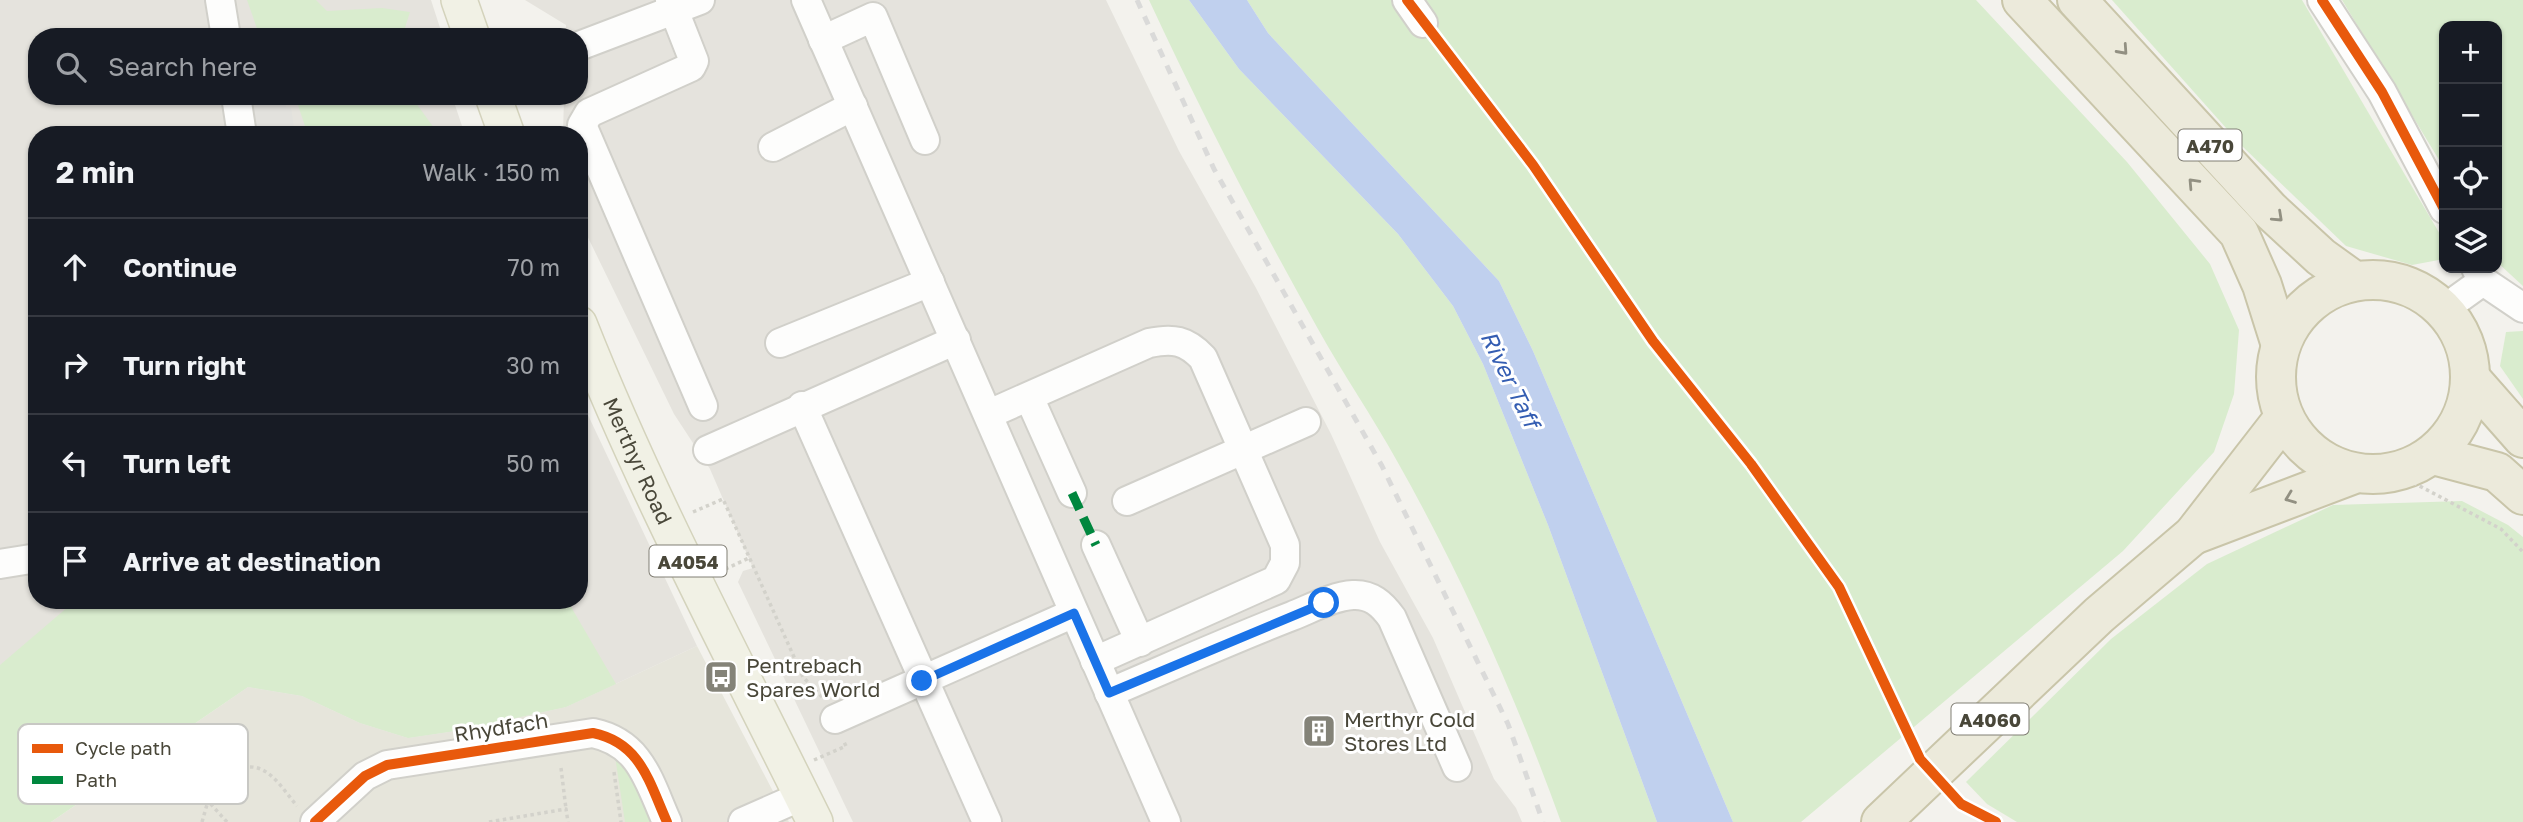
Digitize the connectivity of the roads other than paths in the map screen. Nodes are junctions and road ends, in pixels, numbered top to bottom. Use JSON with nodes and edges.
{"nodes":[{"id":1,"x":219,"y":0,"type":"edge"},
{"id":2,"x":459,"y":0,"type":"edge"},
{"id":3,"x":700,"y":0,"type":"edge"},
{"id":4,"x":806,"y":0,"type":"edge"},
{"id":5,"x":1407,"y":0,"type":"edge"},
{"id":6,"x":2022,"y":0,"type":"edge"},
{"id":7,"x":2077,"y":0,"type":"edge"},
{"id":8,"x":2322,"y":0,"type":"edge"},
{"id":9,"x":672,"y":5,"type":"edge"},
{"id":10,"x":1423,"y":23,"type":"dead end"},
{"id":11,"x":224,"y":28,"type":"edge"},
{"id":12,"x":469,"y":28,"type":"edge"},
{"id":13,"x":823,"y":40,"type":"junction"},
{"id":14,"x":588,"y":43,"type":"edge"},
{"id":15,"x":237,"y":105,"type":"edge"},
{"id":16,"x":496,"y":105,"type":"edge"},
{"id":17,"x":853,"y":106,"type":"junction"},
{"id":18,"x":241,"y":126,"type":"edge"},
{"id":19,"x":504,"y":126,"type":"edge"},
{"id":20,"x":582,"y":126,"type":"edge"},
{"id":21,"x":588,"y":139,"type":"edge"},
{"id":22,"x":925,"y":140,"type":"dead end"},
{"id":23,"x":772,"y":148,"type":"dead end"},
{"id":24,"x":2439,"y":200,"type":"edge"},
{"id":25,"x":2479,"y":275,"type":"edge"},
{"id":26,"x":2353,"y":280,"type":"junction"},
{"id":27,"x":930,"y":282,"type":"junction"},
{"id":28,"x":2523,"y":308,"type":"edge"},
{"id":29,"x":2444,"y":309,"type":"junction"},
{"id":30,"x":956,"y":340,"type":"junction"},
{"id":31,"x":2280,"y":342,"type":"junction"},
{"id":32,"x":780,"y":343,"type":"dead end"},
{"id":33,"x":588,"y":346,"type":"edge"},
{"id":34,"x":2471,"y":379,"type":"junction"},
{"id":35,"x":1029,"y":397,"type":"junction"},
{"id":36,"x":703,"y":406,"type":"dead end"},
{"id":37,"x":802,"y":406,"type":"junction"},
{"id":38,"x":989,"y":414,"type":"junction"},
{"id":39,"x":2283,"y":419,"type":"junction"},
{"id":40,"x":1306,"y":422,"type":"dead end"},
{"id":41,"x":2523,"y":438,"type":"edge"},
{"id":42,"x":708,"y":450,"type":"dead end"},
{"id":43,"x":1243,"y":450,"type":"junction"},
{"id":44,"x":2432,"y":455,"type":"junction"},
{"id":45,"x":2354,"y":474,"type":"junction"},
{"id":46,"x":1072,"y":493,"type":"dead end"},
{"id":47,"x":2523,"y":495,"type":"edge"},
{"id":48,"x":1127,"y":501,"type":"dead end"},
{"id":49,"x":2193,"y":535,"type":"junction"},
{"id":50,"x":1096,"y":545,"type":"dead end"},
{"id":51,"x":28,"y":559,"type":"edge"},
{"id":52,"x":0,"y":564,"type":"edge"},
{"id":53,"x":1074,"y":613,"type":"junction"},
{"id":54,"x":1140,"y":642,"type":"junction"},
{"id":55,"x":1095,"y":661,"type":"junction"},
{"id":56,"x":922,"y":681,"type":"junction"},
{"id":57,"x":1109,"y":693,"type":"junction"},
{"id":58,"x":835,"y":719,"type":"road end"},
{"id":59,"x":1457,"y":767,"type":"dead end"},
{"id":60,"x":802,"y":796,"type":"edge"},
{"id":61,"x":309,"y":817,"type":"edge"},
{"id":62,"x":667,"y":822,"type":"edge"},
{"id":63,"x":743,"y":822,"type":"edge"},
{"id":64,"x":987,"y":822,"type":"edge"},
{"id":65,"x":1166,"y":822,"type":"edge"},
{"id":66,"x":1881,"y":822,"type":"edge"}],
"edges":[{"from":1,"to":11,"type":"street"},
{"from":2,"to":12,"type":"main road"},
{"from":3,"to":9,"type":"street"},
{"from":4,"to":13,"type":"street"},
{"from":5,"to":10,"type":"street"},
{"from":31,"to":6,"type":"highway","number":"A470","one_way":true},
{"from":7,"to":26,"type":"highway","number":"A470","one_way":true},
{"from":8,"to":24,"type":"street"},
{"from":9,"to":14,"type":"street"},
{"from":9,"to":20,"type":"street"},
{"from":13,"to":17,"type":"street"},
{"from":13,"to":22,"type":"street"},
{"from":15,"to":18,"type":"street"},
{"from":16,"to":19,"type":"main road"},
{"from":17,"to":23,"type":"street"},
{"from":17,"to":27,"type":"street"},
{"from":21,"to":36,"type":"street"},
{"from":25,"to":28,"type":"street"},
{"from":25,"to":29,"type":"street"},
{"from":26,"to":29,"type":"highway"},
{"from":26,"to":31,"type":"highway"},
{"from":27,"to":30,"type":"street"},
{"from":27,"to":32,"type":"street"},
{"from":29,"to":34,"type":"highway"},
{"from":30,"to":37,"type":"street"},
{"from":30,"to":38,"type":"street"},
{"from":31,"to":39,"type":"highway"},
{"from":33,"to":60,"type":"main road","name":"Merthyr Road","number":"A4054"},
{"from":34,"to":41,"type":"highway"},
{"from":34,"to":44,"type":"highway"},
{"from":35,"to":38,"type":"street"},
{"from":35,"to":43,"type":"street"},
{"from":35,"to":46,"type":"street"},
{"from":37,"to":42,"type":"street"},
{"from":37,"to":56,"type":"street"},
{"from":38,"to":53,"type":"street"},
{"from":39,"to":45,"type":"highway"},
{"from":39,"to":49,"type":"highway","number":"A4060"},
{"from":40,"to":43,"type":"street"},
{"from":43,"to":48,"type":"street"},
{"from":43,"to":54,"type":"street"},
{"from":44,"to":45,"type":"highway"},
{"from":44,"to":47,"type":"highway"},
{"from":45,"to":49,"type":"highway","number":"A4060","one_way":true},
{"from":49,"to":66,"type":"highway","number":"A4060"},
{"from":50,"to":54,"type":"street"},
{"from":51,"to":52,"type":"street"},
{"from":53,"to":55,"type":"street"},
{"from":53,"to":56,"type":"street"},
{"from":54,"to":55,"type":"street"},
{"from":55,"to":57,"type":"street"},
{"from":56,"to":58,"type":"street"},
{"from":56,"to":64,"type":"street"},
{"from":57,"to":59,"type":"street"},
{"from":57,"to":65,"type":"street"},
{"from":60,"to":63,"type":"street"},
{"from":61,"to":62,"type":"street","name":"Rhydfach"}]}
